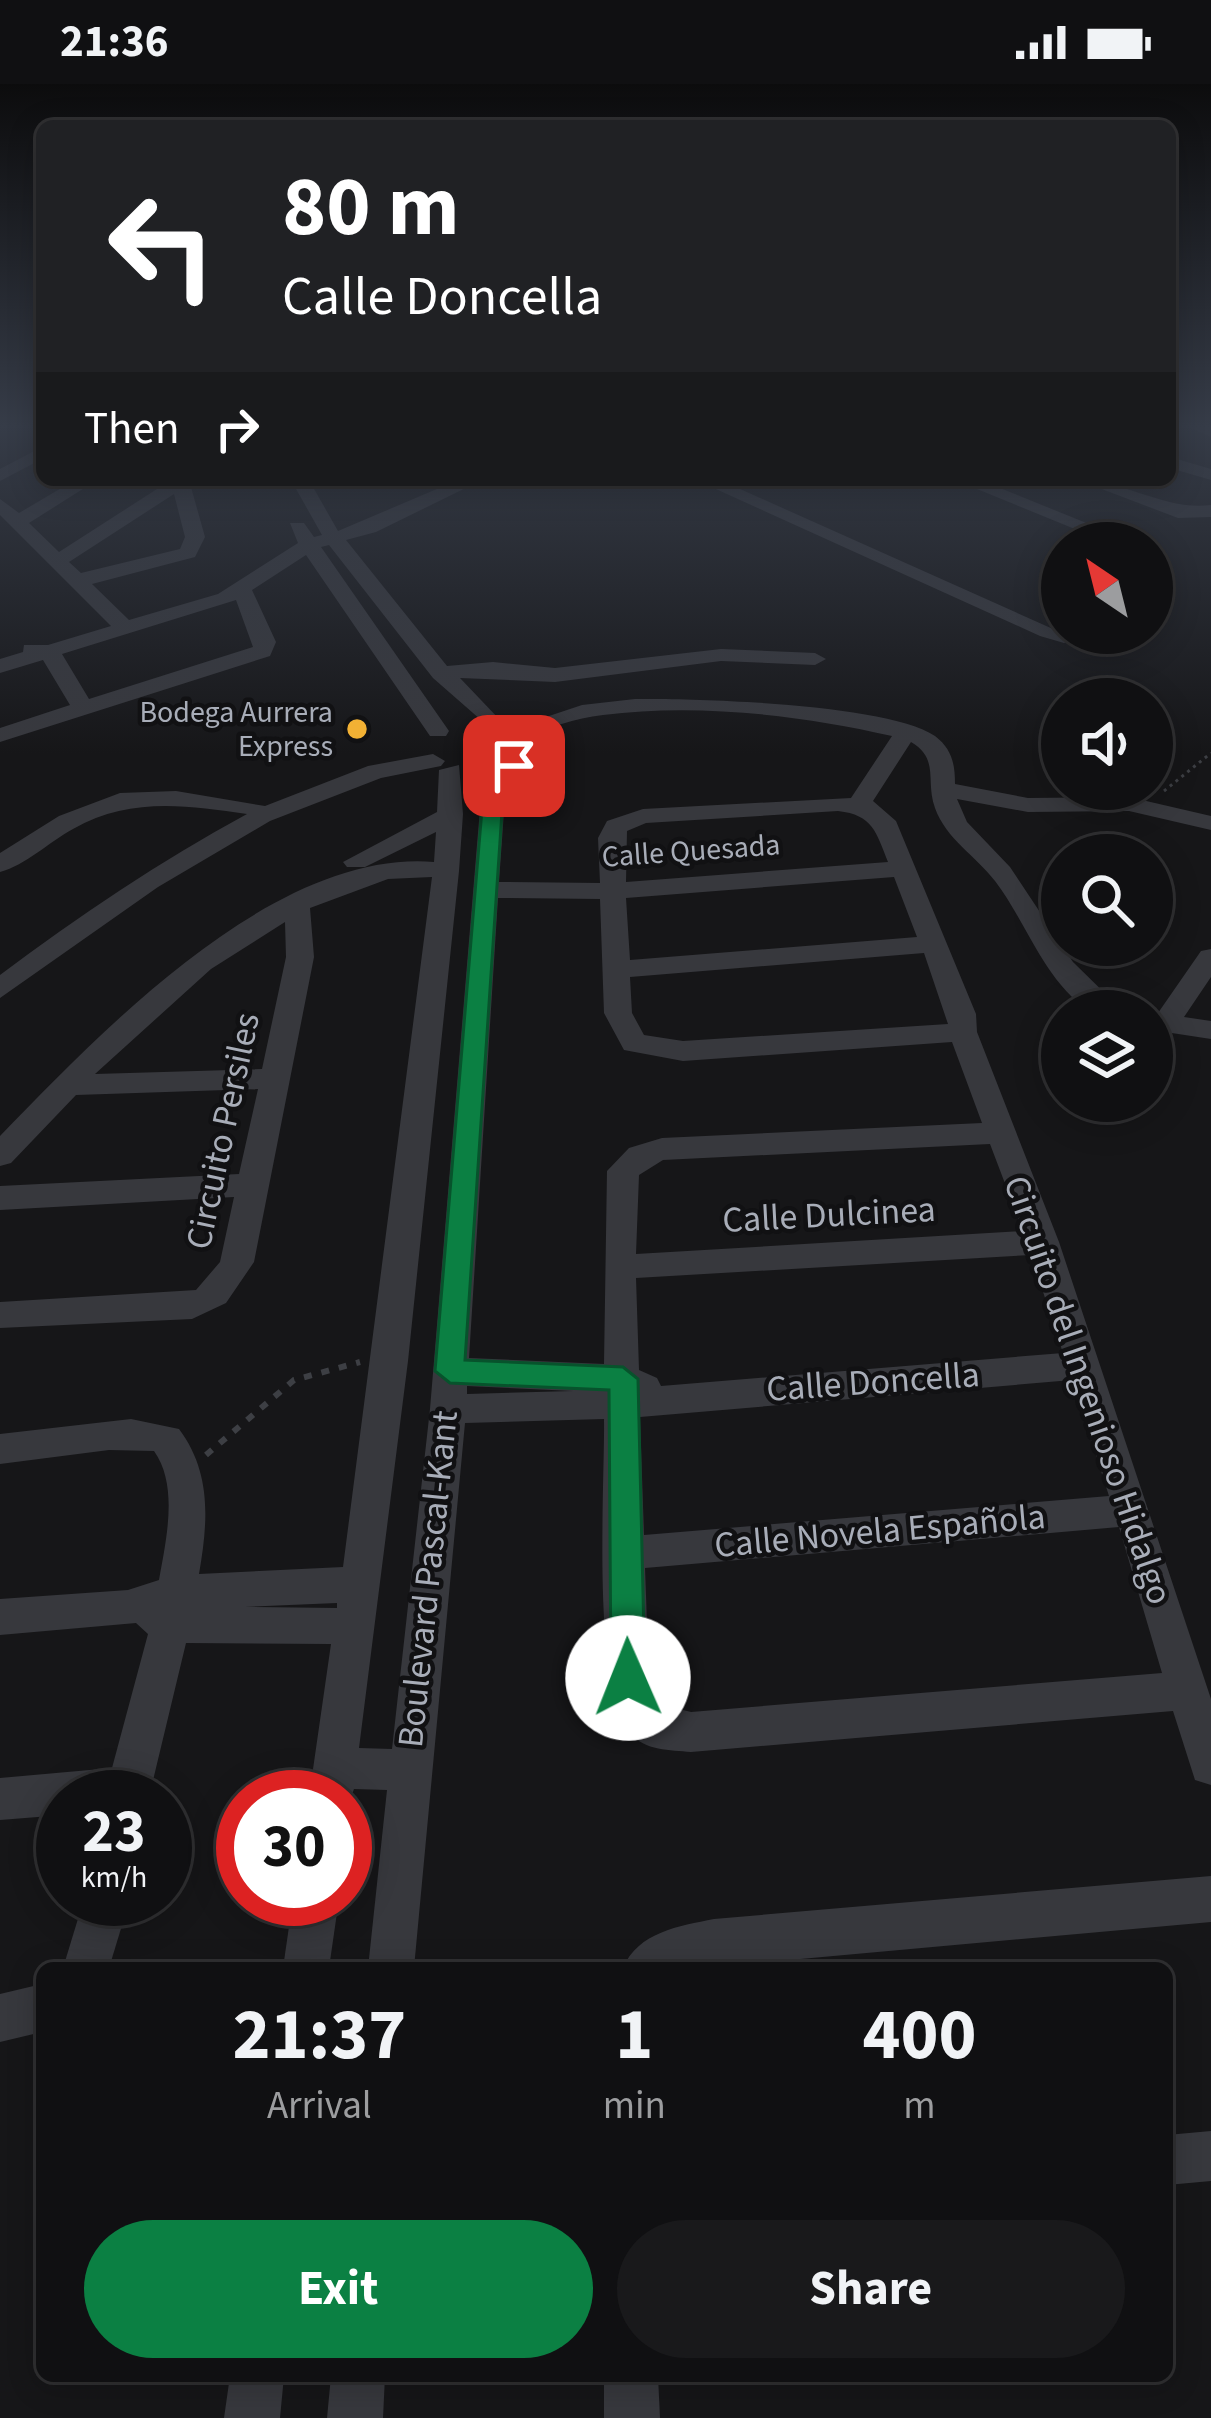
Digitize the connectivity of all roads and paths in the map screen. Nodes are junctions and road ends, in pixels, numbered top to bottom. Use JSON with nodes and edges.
{"nodes":[{"id":1,"x":33,"y":536,"type":"edge"},
{"id":2,"x":96,"y":536,"type":"edge"},
{"id":3,"x":195,"y":536,"type":"edge"},
{"id":4,"x":304,"y":536,"type":"edge"},
{"id":5,"x":341,"y":536,"type":"edge"},
{"id":6,"x":834,"y":536,"type":"edge"},
{"id":7,"x":337,"y":538,"type":"junction"},
{"id":8,"x":308,"y":545,"type":"junction"},
{"id":9,"x":59,"y":560,"type":"junction"},
{"id":10,"x":75,"y":580,"type":"junction"},
{"id":11,"x":243,"y":590,"type":"junction"},
{"id":12,"x":124,"y":628,"type":"junction"},
{"id":13,"x":1041,"y":628,"type":"edge"},
{"id":14,"x":0,"y":647,"type":"edge"},
{"id":15,"x":49,"y":652,"type":"junction"},
{"id":16,"x":815,"y":659,"type":"dead end"},
{"id":17,"x":0,"y":666,"type":"edge"},
{"id":18,"x":441,"y":673,"type":"junction"},
{"id":19,"x":84,"y":709,"type":"junction"},
{"id":20,"x":489,"y":720,"type":"junction"},
{"id":21,"x":521,"y":730,"type":"junction"},
{"id":22,"x":906,"y":732,"type":"junction"},
{"id":23,"x":0,"y":735,"type":"edge"},
{"id":24,"x":438,"y":751,"type":"junction"},
{"id":25,"x":1211,"y":753,"type":"edge"},
{"id":26,"x":514,"y":766,"type":"junction"},
{"id":27,"x":1173,"y":784,"type":"edge"},
{"id":28,"x":946,"y":790,"type":"junction"},
{"id":29,"x":858,"y":805,"type":"junction"},
{"id":30,"x":1041,"y":805,"type":"edge"},
{"id":31,"x":254,"y":808,"type":"junction"},
{"id":32,"x":1161,"y":810,"type":"edge"},
{"id":33,"x":451,"y":814,"type":"junction"},
{"id":34,"x":1211,"y":823,"type":"edge"},
{"id":35,"x":0,"y":863,"type":"edge"},
{"id":36,"x":899,"y":869,"type":"junction"},
{"id":37,"x":446,"y":871,"type":"junction"},
{"id":38,"x":308,"y":899,"type":"junction"},
{"id":39,"x":487,"y":899,"type":"junction"},
{"id":40,"x":616,"y":900,"type":"junction"},
{"id":41,"x":932,"y":944,"type":"junction"},
{"id":42,"x":1210,"y":964,"type":"edge"},
{"id":43,"x":0,"y":968,"type":"edge"},
{"id":44,"x":618,"y":969,"type":"junction"},
{"id":45,"x":432,"y":985,"type":"junction"},
{"id":46,"x":476,"y":985,"type":"junction"},
{"id":47,"x":0,"y":989,"type":"edge"},
{"id":48,"x":1081,"y":990,"type":"edge"},
{"id":49,"x":1173,"y":1005,"type":"edge"},
{"id":50,"x":1173,"y":1023,"type":"edge"},
{"id":51,"x":1211,"y":1030,"type":"edge"},
{"id":52,"x":963,"y":1032,"type":"junction"},
{"id":53,"x":276,"y":1078,"type":"junction"},
{"id":54,"x":67,"y":1085,"type":"junction"},
{"id":55,"x":1001,"y":1132,"type":"junction"},
{"id":56,"x":0,"y":1155,"type":"edge"},
{"id":57,"x":252,"y":1185,"type":"junction"},
{"id":58,"x":0,"y":1198,"type":"edge"},
{"id":59,"x":1043,"y":1242,"type":"junction"},
{"id":60,"x":619,"y":1267,"type":"junction"},
{"id":61,"x":0,"y":1315,"type":"edge"},
{"id":62,"x":390,"y":1361,"type":"junction"},
{"id":63,"x":1082,"y":1366,"type":"junction"},
{"id":64,"x":450,"y":1371,"type":"junction"},
{"id":65,"x":623,"y":1391,"type":"junction"},
{"id":66,"x":448,"y":1409,"type":"junction"},
{"id":67,"x":0,"y":1449,"type":"edge"},
{"id":68,"x":187,"y":1474,"type":"junction"},
{"id":69,"x":1133,"y":1510,"type":"junction"},
{"id":70,"x":626,"y":1553,"type":"junction"},
{"id":71,"x":359,"y":1584,"type":"junction"},
{"id":72,"x":173,"y":1609,"type":"junction"},
{"id":73,"x":0,"y":1618,"type":"edge"},
{"id":74,"x":355,"y":1626,"type":"junction"},
{"id":75,"x":1186,"y":1690,"type":"junction"},
{"id":76,"x":1210,"y":1765,"type":"edge"},
{"id":77,"x":134,"y":1770,"type":"edge"},
{"id":78,"x":335,"y":1770,"type":"edge"},
{"id":79,"x":407,"y":1771,"type":"junction"},
{"id":80,"x":372,"y":1777,"type":"edge"},
{"id":81,"x":36,"y":1797,"type":"edge"},
{"id":82,"x":0,"y":1799,"type":"edge"},
{"id":83,"x":1211,"y":1899,"type":"edge"},
{"id":84,"x":99,"y":1926,"type":"edge"},
{"id":85,"x":312,"y":1926,"type":"edge"},
{"id":86,"x":88,"y":1962,"type":"edge"},
{"id":87,"x":307,"y":1962,"type":"edge"},
{"id":88,"x":391,"y":1962,"type":"edge"},
{"id":89,"x":655,"y":1962,"type":"edge"},
{"id":90,"x":36,"y":2009,"type":"edge"},
{"id":91,"x":0,"y":2018,"type":"edge"},
{"id":92,"x":1211,"y":2156,"type":"edge"},
{"id":93,"x":1173,"y":2159,"type":"edge"},
{"id":94,"x":256,"y":2382,"type":"edge"},
{"id":95,"x":358,"y":2382,"type":"edge"},
{"id":96,"x":631,"y":2382,"type":"edge"},
{"id":97,"x":252,"y":2418,"type":"edge"},
{"id":98,"x":355,"y":2418,"type":"edge"},
{"id":99,"x":632,"y":2418,"type":"edge"}],
"edges":[{"from":1,"to":9,"type":"street"},
{"from":2,"to":9,"type":"street"},
{"from":3,"to":10,"type":"street"},
{"from":4,"to":8,"type":"street"},
{"from":5,"to":7,"type":"street"},
{"from":6,"to":13,"type":"street"},
{"from":7,"to":8,"type":"street"},
{"from":7,"to":18,"type":"street"},
{"from":8,"to":11,"type":"street"},
{"from":8,"to":24,"type":"street"},
{"from":9,"to":10,"type":"street"},
{"from":10,"to":12,"type":"street"},
{"from":11,"to":12,"type":"street"},
{"from":11,"to":19,"type":"street"},
{"from":12,"to":15,"type":"street"},
{"from":14,"to":15,"type":"street"},
{"from":15,"to":17,"type":"street"},
{"from":15,"to":19,"type":"street"},
{"from":16,"to":18,"type":"street"},
{"from":18,"to":20,"type":"street"},
{"from":19,"to":23,"type":"street"},
{"from":20,"to":21,"type":"street"},
{"from":20,"to":24,"type":"street"},
{"from":21,"to":22,"type":"street"},
{"from":21,"to":26,"type":"street","name":"Boulevard Pascal-Kant"},
{"from":22,"to":28,"type":"street"},
{"from":22,"to":29,"type":"street"},
{"from":24,"to":26,"type":"street"},
{"from":24,"to":31,"type":"street"},
{"from":24,"to":33,"type":"street","name":"Boulevard Pascal-Kant"},
{"from":24,"to":47,"type":"street"},
{"from":25,"to":27,"type":"path"},
{"from":26,"to":39,"type":"street","name":"Boulevard Pascal-Kant"},
{"from":28,"to":30,"type":"street"},
{"from":28,"to":48,"type":"street"},
{"from":29,"to":36,"type":"street"},
{"from":29,"to":40,"type":"street"},
{"from":31,"to":35,"type":"street"},
{"from":31,"to":43,"type":"street"},
{"from":32,"to":34,"type":"street"},
{"from":33,"to":37,"type":"street","name":"Boulevard Pascal-Kant"},
{"from":33,"to":38,"type":"street","name":"Circuito Persiles"},
{"from":36,"to":40,"type":"street","name":"Calle Quesada"},
{"from":36,"to":41,"type":"street"},
{"from":37,"to":38,"type":"street","name":"Circuito Persiles"},
{"from":37,"to":45,"type":"street","name":"Boulevard Pascal-Kant"},
{"from":38,"to":53,"type":"street","name":"Circuito Persiles"},
{"from":38,"to":54,"type":"street","name":"Circuito Persiles"},
{"from":39,"to":40,"type":"street","name":"Calle Quesada"},
{"from":39,"to":46,"type":"street","name":"Boulevard Pascal-Kant"},
{"from":40,"to":44,"type":"street"},
{"from":41,"to":44,"type":"street"},
{"from":41,"to":52,"type":"street"},
{"from":42,"to":49,"type":"street"},
{"from":44,"to":52,"type":"street"},
{"from":45,"to":46,"type":"street"},
{"from":45,"to":62,"type":"street","name":"Boulevard Pascal-Kant"},
{"from":46,"to":64,"type":"street","name":"Boulevard Pascal-Kant"},
{"from":50,"to":51,"type":"street"},
{"from":52,"to":55,"type":"street"},
{"from":53,"to":54,"type":"street"},
{"from":53,"to":57,"type":"street","name":"Circuito Persiles"},
{"from":54,"to":56,"type":"street","name":"Circuito Persiles"},
{"from":55,"to":59,"type":"street","name":"Circuito del Ingenioso Hidalgo"},
{"from":55,"to":60,"type":"street","name":"Circuito del Ingenioso Hidalgo"},
{"from":57,"to":58,"type":"street"},
{"from":57,"to":61,"type":"street","name":"Circuito Persiles"},
{"from":59,"to":60,"type":"street","name":"Calle Dulcinea"},
{"from":59,"to":63,"type":"street","name":"Circuito del Ingenioso Hidalgo"},
{"from":60,"to":65,"type":"street","name":"Circuito del Ingenioso Hidalgo"},
{"from":62,"to":68,"type":"path"},
{"from":62,"to":71,"type":"street","name":"Boulevard Pascal-Kant"},
{"from":63,"to":65,"type":"street","name":"Calle Doncella"},
{"from":63,"to":69,"type":"street","name":"Circuito del Ingenioso Hidalgo"},
{"from":64,"to":65,"type":"street","name":"Calle Doncella"},
{"from":64,"to":66,"type":"street","name":"Boulevard Pascal-Kant"},
{"from":65,"to":66,"type":"street","name":"Calle Doncella"},
{"from":65,"to":70,"type":"street","name":"Circuito del Ingenioso Hidalgo"},
{"from":66,"to":79,"type":"street","name":"Boulevard Pascal-Kant"},
{"from":67,"to":68,"type":"street"},
{"from":68,"to":72,"type":"street"},
{"from":69,"to":70,"type":"street","name":"Calle Novela Española"},
{"from":69,"to":75,"type":"street","name":"Circuito del Ingenioso Hidalgo"},
{"from":70,"to":75,"type":"street","name":"Circuito del Ingenioso Hidalgo"},
{"from":71,"to":72,"type":"street"},
{"from":71,"to":74,"type":"street","name":"Boulevard Pascal-Kant"},
{"from":72,"to":73,"type":"street"},
{"from":72,"to":74,"type":"street"},
{"from":72,"to":77,"type":"street"},
{"from":74,"to":78,"type":"street","name":"Boulevard Pascal-Kant"},
{"from":75,"to":76,"type":"street","name":"Circuito del Ingenioso Hidalgo"},
{"from":79,"to":80,"type":"street"},
{"from":79,"to":88,"type":"street","name":"Boulevard Pascal-Kant"},
{"from":81,"to":82,"type":"street"},
{"from":83,"to":89,"type":"street"},
{"from":84,"to":86,"type":"street"},
{"from":85,"to":87,"type":"street"},
{"from":90,"to":91,"type":"street"},
{"from":92,"to":93,"type":"street"},
{"from":94,"to":97,"type":"street"},
{"from":95,"to":98,"type":"street"},
{"from":96,"to":99,"type":"street"}]}
